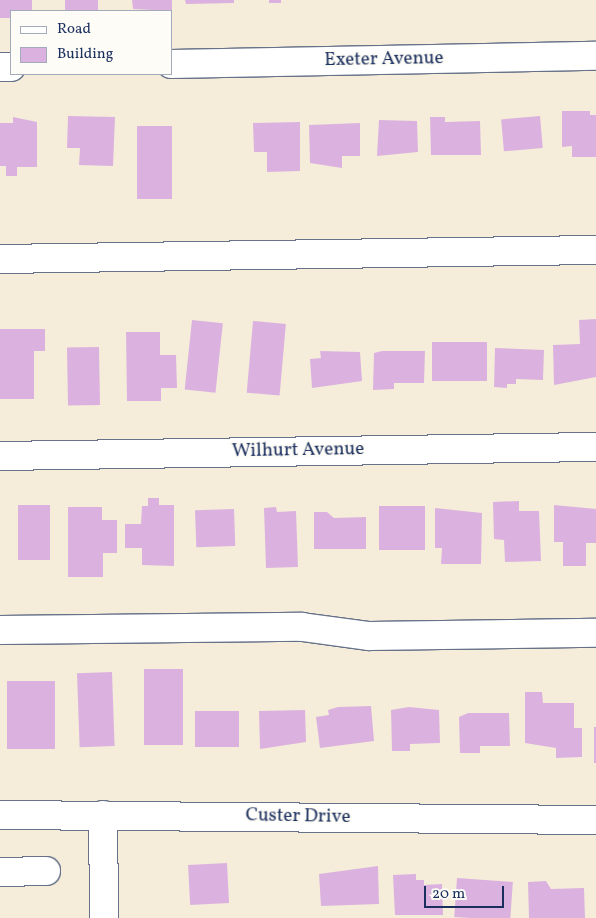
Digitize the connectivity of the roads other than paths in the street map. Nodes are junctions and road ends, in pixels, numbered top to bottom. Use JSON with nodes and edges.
{"nodes":[{"id":1,"x":596,"y":56,"type":"edge"},
{"id":2,"x":172,"y":64,"type":"edge"},
{"id":3,"x":596,"y":250,"type":"edge"},
{"id":4,"x":0,"y":259,"type":"edge"},
{"id":5,"x":596,"y":447,"type":"edge"},
{"id":6,"x":0,"y":456,"type":"edge"},
{"id":7,"x":0,"y":630,"type":"edge"},
{"id":8,"x":596,"y":632,"type":"edge"},
{"id":9,"x":0,"y":815,"type":"edge"},
{"id":10,"x":103,"y":815,"type":"junction"},
{"id":11,"x":596,"y":820,"type":"edge"},
{"id":12,"x":46,"y":871,"type":"dead end"},
{"id":13,"x":0,"y":872,"type":"edge"},
{"id":14,"x":104,"y":918,"type":"edge"}],
"edges":[{"from":1,"to":2,"type":"street","name":"Exeter Avenue"},
{"from":3,"to":4,"type":"street"},
{"from":5,"to":6,"type":"street","name":"Wilhurt Avenue"},
{"from":7,"to":8,"type":"street"},
{"from":9,"to":10,"type":"street","name":"Custer Drive"},
{"from":10,"to":11,"type":"street","name":"Custer Drive"},
{"from":10,"to":14,"type":"street"},
{"from":12,"to":13,"type":"street"}]}
